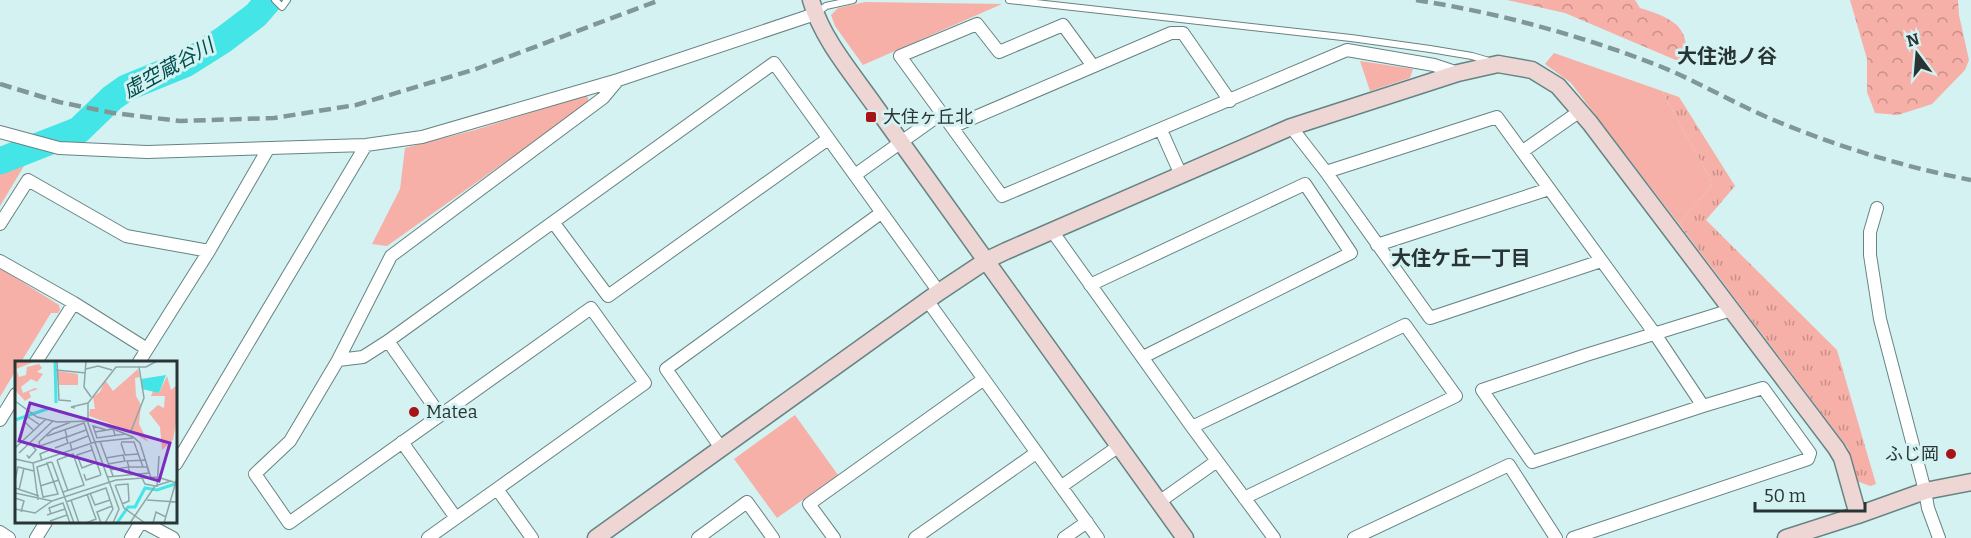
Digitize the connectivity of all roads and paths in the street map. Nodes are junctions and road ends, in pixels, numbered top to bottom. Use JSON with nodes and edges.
{"nodes":[{"id":1,"x":275,"y":0,"type":"edge"},
{"id":2,"x":287,"y":0,"type":"edge"},
{"id":3,"x":853,"y":0,"type":"edge"},
{"id":4,"x":1008,"y":0,"type":"edge"},
{"id":5,"x":813,"y":7,"type":"edge"},
{"id":6,"x":1498,"y":63,"type":"junction"},
{"id":7,"x":1092,"y":66,"type":"junction"},
{"id":8,"x":1458,"y":73,"type":"junction"},
{"id":9,"x":618,"y":80,"type":"junction"},
{"id":10,"x":1230,"y":101,"type":"junction"},
{"id":11,"x":1580,"y":111,"type":"junction"},
{"id":12,"x":942,"y":113,"type":"junction"},
{"id":13,"x":952,"y":127,"type":"junction"},
{"id":14,"x":1292,"y":127,"type":"junction"},
{"id":15,"x":1161,"y":130,"type":"junction"},
{"id":16,"x":0,"y":132,"type":"edge"},
{"id":17,"x":828,"y":139,"type":"junction"},
{"id":18,"x":901,"y":142,"type":"junction"},
{"id":19,"x":366,"y":145,"type":"junction"},
{"id":20,"x":268,"y":149,"type":"junction"},
{"id":21,"x":1523,"y":151,"type":"junction"},
{"id":22,"x":1326,"y":172,"type":"junction"},
{"id":23,"x":855,"y":175,"type":"junction"},
{"id":24,"x":1181,"y":175,"type":"junction"},
{"id":25,"x":1548,"y":189,"type":"junction"},
{"id":26,"x":1877,"y":208,"type":"dead end"},
{"id":27,"x":881,"y":213,"type":"junction"},
{"id":28,"x":553,"y":222,"type":"junction"},
{"id":29,"x":0,"y":224,"type":"edge"},
{"id":30,"x":1052,"y":231,"type":"junction"},
{"id":31,"x":1377,"y":245,"type":"junction"},
{"id":32,"x":209,"y":251,"type":"junction"},
{"id":33,"x":987,"y":260,"type":"junction"},
{"id":34,"x":0,"y":261,"type":"edge"},
{"id":35,"x":1600,"y":261,"type":"junction"},
{"id":36,"x":1090,"y":285,"type":"junction"},
{"id":37,"x":933,"y":296,"type":"junction"},
{"id":38,"x":74,"y":303,"type":"junction"},
{"id":39,"x":1731,"y":310,"type":"junction"},
{"id":40,"x":1655,"y":334,"type":"junction"},
{"id":41,"x":388,"y":341,"type":"junction"},
{"id":42,"x":147,"y":349,"type":"junction"},
{"id":43,"x":1143,"y":357,"type":"junction"},
{"id":44,"x":338,"y":360,"type":"junction"},
{"id":45,"x":37,"y":361,"type":"edge"},
{"id":46,"x":140,"y":361,"type":"edge"},
{"id":47,"x":984,"y":379,"type":"junction"},
{"id":48,"x":15,"y":396,"type":"edge"},
{"id":49,"x":1702,"y":406,"type":"junction"},
{"id":50,"x":440,"y":415,"type":"junction"},
{"id":51,"x":0,"y":420,"type":"edge"},
{"id":52,"x":1192,"y":426,"type":"junction"},
{"id":53,"x":402,"y":442,"type":"junction"},
{"id":54,"x":1119,"y":446,"type":"junction"},
{"id":55,"x":721,"y":448,"type":"junction"},
{"id":56,"x":1036,"y":453,"type":"junction"},
{"id":57,"x":177,"y":456,"type":"edge"},
{"id":58,"x":1217,"y":461,"type":"junction"},
{"id":59,"x":1971,"y":482,"type":"edge"},
{"id":60,"x":1062,"y":486,"type":"junction"},
{"id":61,"x":497,"y":489,"type":"junction"},
{"id":62,"x":1925,"y":491,"type":"junction"},
{"id":63,"x":1244,"y":498,"type":"junction"},
{"id":64,"x":1159,"y":502,"type":"junction"},
{"id":65,"x":1858,"y":515,"type":"junction"},
{"id":66,"x":456,"y":518,"type":"junction"},
{"id":67,"x":1087,"y":522,"type":"junction"},
{"id":68,"x":45,"y":523,"type":"edge"},
{"id":69,"x":141,"y":523,"type":"edge"},
{"id":70,"x":144,"y":523,"type":"edge"},
{"id":71,"x":0,"y":532,"type":"edge"},
{"id":72,"x":9,"y":538,"type":"edge"},
{"id":73,"x":36,"y":538,"type":"edge"},
{"id":74,"x":131,"y":538,"type":"edge"},
{"id":75,"x":173,"y":538,"type":"edge"},
{"id":76,"x":428,"y":538,"type":"edge"},
{"id":77,"x":532,"y":538,"type":"edge"},
{"id":78,"x":596,"y":538,"type":"edge"},
{"id":79,"x":698,"y":538,"type":"edge"},
{"id":80,"x":772,"y":538,"type":"edge"},
{"id":81,"x":834,"y":538,"type":"edge"},
{"id":82,"x":915,"y":538,"type":"edge"},
{"id":83,"x":1065,"y":538,"type":"edge"},
{"id":84,"x":1098,"y":538,"type":"edge"},
{"id":85,"x":1185,"y":538,"type":"edge"},
{"id":86,"x":1274,"y":538,"type":"edge"},
{"id":87,"x":1354,"y":538,"type":"edge"},
{"id":88,"x":1557,"y":538,"type":"edge"},
{"id":89,"x":1573,"y":538,"type":"edge"},
{"id":90,"x":1786,"y":538,"type":"edge"},
{"id":91,"x":1939,"y":538,"type":"edge"}],
"edges":[{"from":1,"to":2,"type":"lane"},
{"from":3,"to":5,"type":"lane"},
{"from":4,"to":6,"type":"lane"},
{"from":5,"to":9,"type":"street"},
{"from":5,"to":18,"type":"street"},
{"from":6,"to":8,"type":"street"},
{"from":6,"to":11,"type":"street"},
{"from":7,"to":10,"type":"street"},
{"from":7,"to":12,"type":"street"},
{"from":7,"to":13,"type":"street"},
{"from":8,"to":10,"type":"street"},
{"from":8,"to":14,"type":"street"},
{"from":9,"to":19,"type":"street"},
{"from":9,"to":44,"type":"street"},
{"from":10,"to":15,"type":"street"},
{"from":11,"to":21,"type":"street"},
{"from":11,"to":39,"type":"street"},
{"from":12,"to":13,"type":"street"},
{"from":12,"to":18,"type":"street"},
{"from":13,"to":15,"type":"street"},
{"from":14,"to":22,"type":"street"},
{"from":14,"to":24,"type":"street"},
{"from":15,"to":24,"type":"street"},
{"from":16,"to":20,"type":"street"},
{"from":17,"to":23,"type":"street"},
{"from":17,"to":28,"type":"street"},
{"from":17,"to":28,"type":"street"},
{"from":18,"to":23,"type":"street"},
{"from":18,"to":33,"type":"street"},
{"from":19,"to":20,"type":"street"},
{"from":19,"to":57,"type":"street"},
{"from":20,"to":32,"type":"street"},
{"from":21,"to":22,"type":"street"},
{"from":21,"to":25,"type":"street"},
{"from":22,"to":31,"type":"street"},
{"from":23,"to":27,"type":"street"},
{"from":24,"to":30,"type":"street"},
{"from":25,"to":31,"type":"street"},
{"from":25,"to":35,"type":"street"},
{"from":26,"to":62,"type":"street"},
{"from":27,"to":37,"type":"street"},
{"from":27,"to":55,"type":"street"},
{"from":28,"to":41,"type":"street"},
{"from":29,"to":32,"type":"street"},
{"from":30,"to":33,"type":"street"},
{"from":30,"to":36,"type":"street"},
{"from":31,"to":35,"type":"street"},
{"from":32,"to":42,"type":"street"},
{"from":33,"to":37,"type":"street"},
{"from":33,"to":54,"type":"street"},
{"from":34,"to":38,"type":"street"},
{"from":35,"to":40,"type":"street"},
{"from":36,"to":43,"type":"street"},
{"from":36,"to":43,"type":"street"},
{"from":37,"to":47,"type":"street"},
{"from":37,"to":55,"type":"street"},
{"from":38,"to":42,"type":"street"},
{"from":38,"to":45,"type":"street"},
{"from":39,"to":40,"type":"street"},
{"from":39,"to":65,"type":"street"},
{"from":40,"to":49,"type":"street"},
{"from":40,"to":49,"type":"street"},
{"from":41,"to":44,"type":"street"},
{"from":41,"to":50,"type":"street"},
{"from":42,"to":46,"type":"street"},
{"from":43,"to":52,"type":"street"},
{"from":44,"to":53,"type":"street"},
{"from":47,"to":56,"type":"street"},
{"from":47,"to":81,"type":"street"},
{"from":48,"to":51,"type":"street"},
{"from":49,"to":89,"type":"street"},
{"from":50,"to":53,"type":"street"},
{"from":50,"to":61,"type":"street"},
{"from":52,"to":58,"type":"street"},
{"from":52,"to":63,"type":"street"},
{"from":53,"to":66,"type":"street"},
{"from":54,"to":60,"type":"street"},
{"from":54,"to":64,"type":"street"},
{"from":55,"to":78,"type":"street"},
{"from":56,"to":60,"type":"street"},
{"from":56,"to":82,"type":"street"},
{"from":58,"to":63,"type":"street"},
{"from":58,"to":64,"type":"street"},
{"from":59,"to":62,"type":"street"},
{"from":60,"to":67,"type":"street"},
{"from":61,"to":66,"type":"street"},
{"from":61,"to":77,"type":"street"},
{"from":62,"to":65,"type":"street"},
{"from":62,"to":91,"type":"street"},
{"from":63,"to":86,"type":"street"},
{"from":64,"to":85,"type":"street"},
{"from":65,"to":90,"type":"street"},
{"from":66,"to":76,"type":"street"},
{"from":67,"to":83,"type":"street"},
{"from":67,"to":84,"type":"street"},
{"from":68,"to":73,"type":"street"},
{"from":69,"to":74,"type":"street"},
{"from":70,"to":75,"type":"street"},
{"from":71,"to":72,"type":"street"},
{"from":79,"to":80,"type":"street"},
{"from":87,"to":88,"type":"street"}]}
